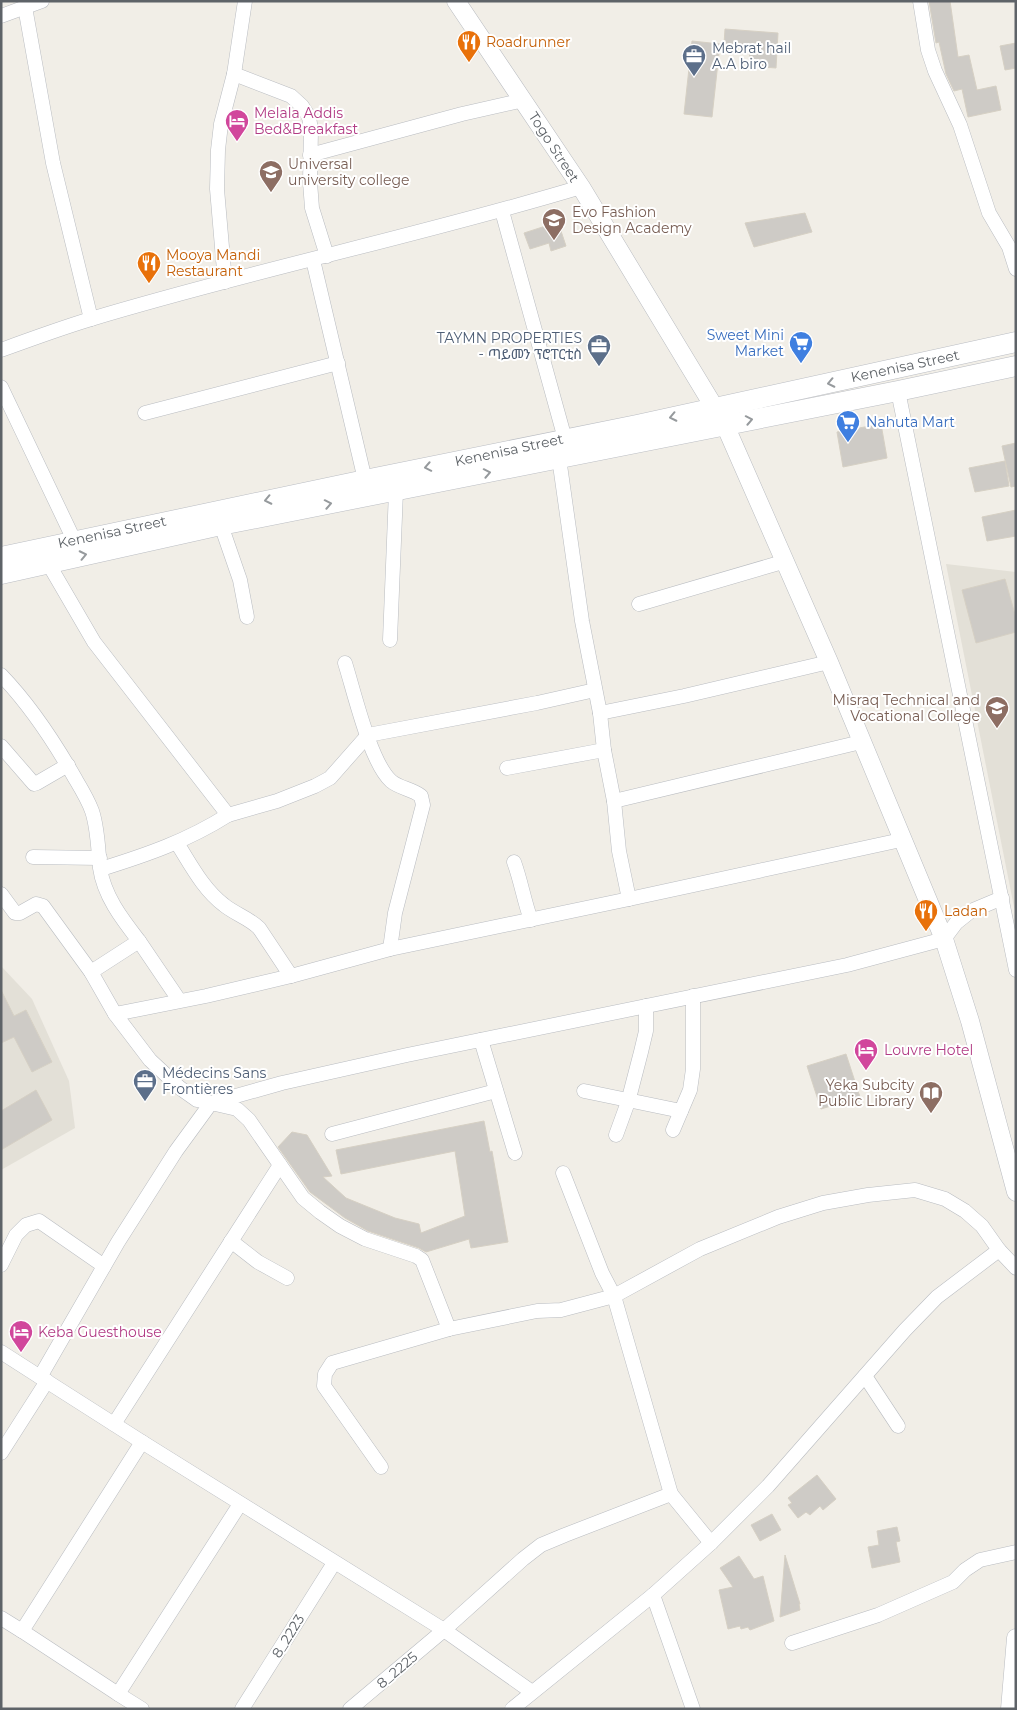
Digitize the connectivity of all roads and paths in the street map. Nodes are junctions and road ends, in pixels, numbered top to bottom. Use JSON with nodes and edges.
{"nodes":[{"id":1,"x":42,"y":1,"type":"edge"},
{"id":2,"x":246,"y":1,"type":"edge"},
{"id":3,"x":456,"y":1,"type":"edge"},
{"id":4,"x":920,"y":1,"type":"edge"},
{"id":5,"x":25,"y":7,"type":"junction"},
{"id":6,"x":1,"y":16,"type":"edge"},
{"id":7,"x":234,"y":74,"type":"junction"},
{"id":8,"x":524,"y":100,"type":"junction"},
{"id":9,"x":310,"y":155,"type":"junction"},
{"id":10,"x":580,"y":186,"type":"junction"},
{"id":11,"x":502,"y":211,"type":"junction"},
{"id":12,"x":327,"y":256,"type":"junction"},
{"id":13,"x":313,"y":260,"type":"junction"},
{"id":14,"x":1016,"y":268,"type":"edge"},
{"id":15,"x":225,"y":282,"type":"junction"},
{"id":16,"x":91,"y":319,"type":"junction"},
{"id":17,"x":1016,"y":342,"type":"edge"},
{"id":18,"x":1,"y":350,"type":"edge"},
{"id":19,"x":338,"y":363,"type":"junction"},
{"id":20,"x":1016,"y":366,"type":"edge"},
{"id":21,"x":1,"y":387,"type":"edge"},
{"id":22,"x":898,"y":391,"type":"junction"},
{"id":23,"x":145,"y":413,"type":"dead end"},
{"id":24,"x":720,"y":416,"type":"junction"},
{"id":25,"x":565,"y":439,"type":"junction"},
{"id":26,"x":559,"y":458,"type":"junction"},
{"id":27,"x":365,"y":480,"type":"junction"},
{"id":28,"x":396,"y":491,"type":"junction"},
{"id":29,"x":221,"y":525,"type":"junction"},
{"id":30,"x":74,"y":540,"type":"junction"},
{"id":31,"x":1,"y":557,"type":"edge"},
{"id":32,"x":786,"y":562,"type":"junction"},
{"id":33,"x":48,"y":563,"type":"junction"},
{"id":34,"x":1,"y":574,"type":"edge"},
{"id":35,"x":639,"y":604,"type":"dead end"},
{"id":36,"x":247,"y":617,"type":"dead end"},
{"id":37,"x":390,"y":640,"type":"dead end"},
{"id":38,"x":829,"y":662,"type":"junction"},
{"id":39,"x":345,"y":663,"type":"dead end"},
{"id":40,"x":1,"y":675,"type":"edge"},
{"id":41,"x":594,"y":690,"type":"junction"},
{"id":42,"x":600,"y":713,"type":"junction"},
{"id":43,"x":368,"y":735,"type":"junction"},
{"id":44,"x":861,"y":742,"type":"junction"},
{"id":45,"x":1,"y":746,"type":"edge"},
{"id":46,"x":604,"y":750,"type":"junction"},
{"id":47,"x":68,"y":765,"type":"junction"},
{"id":48,"x":508,"y":768,"type":"dead end"},
{"id":49,"x":614,"y":801,"type":"junction"},
{"id":50,"x":228,"y":815,"type":"junction"},
{"id":51,"x":901,"y":840,"type":"junction"},
{"id":52,"x":177,"y":843,"type":"junction"},
{"id":53,"x":33,"y":857,"type":"dead end"},
{"id":54,"x":514,"y":862,"type":"dead end"},
{"id":55,"x":100,"y":863,"type":"junction"},
{"id":56,"x":1,"y":894,"type":"edge"},
{"id":57,"x":1002,"y":898,"type":"junction"},
{"id":58,"x":629,"y":900,"type":"junction"},
{"id":59,"x":531,"y":920,"type":"junction"},
{"id":60,"x":944,"y":939,"type":"junction"},
{"id":61,"x":138,"y":941,"type":"junction"},
{"id":62,"x":390,"y":949,"type":"junction"},
{"id":63,"x":1016,"y":970,"type":"edge"},
{"id":64,"x":91,"y":972,"type":"junction"},
{"id":65,"x":291,"y":976,"type":"junction"},
{"id":66,"x":693,"y":996,"type":"junction"},
{"id":67,"x":179,"y":1000,"type":"junction"},
{"id":68,"x":646,"y":1006,"type":"junction"},
{"id":69,"x":115,"y":1014,"type":"junction"},
{"id":70,"x":480,"y":1040,"type":"junction"},
{"id":71,"x":496,"y":1091,"type":"junction"},
{"id":72,"x":584,"y":1091,"type":"dead end"},
{"id":73,"x":628,"y":1102,"type":"junction"},
{"id":74,"x":211,"y":1103,"type":"junction"},
{"id":75,"x":681,"y":1112,"type":"junction"},
{"id":76,"x":673,"y":1130,"type":"dead end"},
{"id":77,"x":332,"y":1134,"type":"dead end"},
{"id":78,"x":616,"y":1135,"type":"dead end"},
{"id":79,"x":515,"y":1153,"type":"dead end"},
{"id":80,"x":280,"y":1166,"type":"junction"},
{"id":81,"x":563,"y":1173,"type":"dead end"},
{"id":82,"x":1015,"y":1187,"type":"edge"},
{"id":83,"x":231,"y":1241,"type":"junction"},
{"id":84,"x":999,"y":1250,"type":"junction"},
{"id":85,"x":1,"y":1265,"type":"edge"},
{"id":86,"x":104,"y":1266,"type":"junction"},
{"id":87,"x":1016,"y":1268,"type":"edge"},
{"id":88,"x":287,"y":1278,"type":"dead end"},
{"id":89,"x":614,"y":1296,"type":"junction"},
{"id":90,"x":449,"y":1329,"type":"junction"},
{"id":91,"x":1,"y":1352,"type":"edge"},
{"id":92,"x":865,"y":1376,"type":"junction"},
{"id":93,"x":44,"y":1379,"type":"junction"},
{"id":94,"x":114,"y":1424,"type":"junction"},
{"id":95,"x":898,"y":1426,"type":"dead end"},
{"id":96,"x":142,"y":1442,"type":"junction"},
{"id":97,"x":1,"y":1453,"type":"edge"},
{"id":98,"x":381,"y":1467,"type":"dead end"},
{"id":99,"x":671,"y":1494,"type":"junction"},
{"id":100,"x":240,"y":1504,"type":"junction"},
{"id":101,"x":711,"y":1543,"type":"junction"},
{"id":102,"x":1016,"y":1552,"type":"edge"},
{"id":103,"x":334,"y":1563,"type":"junction"},
{"id":104,"x":654,"y":1595,"type":"junction"},
{"id":105,"x":1,"y":1618,"type":"edge"},
{"id":106,"x":444,"y":1630,"type":"junction"},
{"id":107,"x":22,"y":1631,"type":"junction"},
{"id":108,"x":1016,"y":1638,"type":"edge"},
{"id":109,"x":792,"y":1642,"type":"dead end"},
{"id":110,"x":532,"y":1692,"type":"junction"},
{"id":111,"x":118,"y":1694,"type":"junction"},
{"id":112,"x":142,"y":1709,"type":"edge"},
{"id":113,"x":242,"y":1709,"type":"edge"},
{"id":114,"x":350,"y":1709,"type":"edge"},
{"id":115,"x":512,"y":1709,"type":"edge"},
{"id":116,"x":693,"y":1709,"type":"edge"},
{"id":117,"x":1010,"y":1709,"type":"edge"}],
"edges":[{"from":1,"to":5,"type":"street"},
{"from":2,"to":7,"type":"street"},
{"from":3,"to":8,"type":"street","name":"Togo Street"},
{"from":4,"to":14,"type":"street"},
{"from":5,"to":6,"type":"street"},
{"from":5,"to":16,"type":"street"},
{"from":7,"to":9,"type":"street"},
{"from":7,"to":15,"type":"street"},
{"from":8,"to":9,"type":"street"},
{"from":8,"to":10,"type":"street","name":"Togo Street"},
{"from":9,"to":12,"type":"street"},
{"from":10,"to":11,"type":"street"},
{"from":10,"to":24,"type":"street","name":"Togo Street"},
{"from":11,"to":12,"type":"street"},
{"from":11,"to":25,"type":"street"},
{"from":12,"to":13,"type":"street"},
{"from":13,"to":15,"type":"street"},
{"from":13,"to":19,"type":"street"},
{"from":15,"to":16,"type":"street"},
{"from":16,"to":18,"type":"street"},
{"from":17,"to":24,"type":"main road","name":"Kenenisa Street","one_way":true},
{"from":19,"to":23,"type":"street"},
{"from":19,"to":27,"type":"street"},
{"from":20,"to":22,"type":"main road","name":"Kenenisa Street"},
{"from":21,"to":30,"type":"street"},
{"from":24,"to":22,"type":"main road","name":"Kenenisa Street","one_way":true},
{"from":22,"to":57,"type":"street"},
{"from":24,"to":25,"type":"main road","name":"Kenenisa Street","one_way":true},
{"from":24,"to":26,"type":"main road","name":"Kenenisa Street"},
{"from":24,"to":32,"type":"street","name":"Togo Street"},
{"from":25,"to":27,"type":"main road","name":"Kenenisa Street","one_way":true},
{"from":28,"to":26,"type":"main road","name":"Kenenisa Street","one_way":true},
{"from":26,"to":41,"type":"street"},
{"from":27,"to":30,"type":"main road","name":"Kenenisa Street","one_way":true},
{"from":29,"to":28,"type":"main road","name":"Kenenisa Street","one_way":true},
{"from":28,"to":37,"type":"street"},
{"from":33,"to":29,"type":"main road","name":"Kenenisa Street","one_way":true},
{"from":29,"to":36,"type":"street"},
{"from":30,"to":31,"type":"main road","name":"Kenenisa Street"},
{"from":32,"to":35,"type":"street"},
{"from":32,"to":38,"type":"street","name":"Togo Street"},
{"from":33,"to":34,"type":"main road","name":"Kenenisa Street"},
{"from":33,"to":50,"type":"street"},
{"from":38,"to":42,"type":"street"},
{"from":38,"to":44,"type":"street","name":"Togo Street"},
{"from":39,"to":43,"type":"street"},
{"from":40,"to":47,"type":"street"},
{"from":41,"to":42,"type":"street"},
{"from":41,"to":43,"type":"street"},
{"from":42,"to":46,"type":"street"},
{"from":43,"to":50,"type":"street"},
{"from":43,"to":62,"type":"street"},
{"from":44,"to":49,"type":"street"},
{"from":44,"to":51,"type":"street","name":"Togo Street"},
{"from":45,"to":47,"type":"street"},
{"from":46,"to":48,"type":"street"},
{"from":46,"to":49,"type":"street"},
{"from":47,"to":55,"type":"street"},
{"from":49,"to":58,"type":"street"},
{"from":50,"to":52,"type":"street"},
{"from":51,"to":58,"type":"street"},
{"from":51,"to":60,"type":"street","name":"Togo Street"},
{"from":52,"to":55,"type":"street"},
{"from":52,"to":65,"type":"street"},
{"from":53,"to":55,"type":"street"},
{"from":54,"to":59,"type":"street"},
{"from":55,"to":61,"type":"street"},
{"from":56,"to":64,"type":"street"},
{"from":57,"to":60,"type":"street"},
{"from":57,"to":63,"type":"street"},
{"from":58,"to":59,"type":"street"},
{"from":59,"to":62,"type":"street"},
{"from":60,"to":66,"type":"street"},
{"from":60,"to":82,"type":"street","name":"Togo Street"},
{"from":61,"to":64,"type":"street"},
{"from":61,"to":67,"type":"street"},
{"from":62,"to":65,"type":"street"},
{"from":64,"to":69,"type":"street"},
{"from":65,"to":67,"type":"street"},
{"from":66,"to":68,"type":"street"},
{"from":66,"to":75,"type":"street"},
{"from":67,"to":69,"type":"street"},
{"from":68,"to":70,"type":"street"},
{"from":68,"to":73,"type":"street"},
{"from":69,"to":74,"type":"street"},
{"from":70,"to":71,"type":"street"},
{"from":70,"to":74,"type":"street"},
{"from":71,"to":77,"type":"street"},
{"from":71,"to":79,"type":"street"},
{"from":72,"to":73,"type":"street"},
{"from":73,"to":75,"type":"street"},
{"from":73,"to":78,"type":"street"},
{"from":74,"to":80,"type":"street"},
{"from":74,"to":86,"type":"street"},
{"from":75,"to":76,"type":"street"},
{"from":80,"to":83,"type":"street"},
{"from":80,"to":90,"type":"street"},
{"from":81,"to":89,"type":"street"},
{"from":83,"to":88,"type":"street"},
{"from":83,"to":94,"type":"street"},
{"from":84,"to":87,"type":"street"},
{"from":84,"to":89,"type":"street"},
{"from":84,"to":92,"type":"street"},
{"from":85,"to":86,"type":"street"},
{"from":86,"to":93,"type":"street"},
{"from":89,"to":90,"type":"street"},
{"from":89,"to":99,"type":"street"},
{"from":90,"to":98,"type":"street"},
{"from":91,"to":93,"type":"street"},
{"from":92,"to":95,"type":"street"},
{"from":92,"to":101,"type":"street"},
{"from":93,"to":94,"type":"street"},
{"from":93,"to":97,"type":"street"},
{"from":94,"to":96,"type":"street"},
{"from":96,"to":100,"type":"street"},
{"from":96,"to":107,"type":"street"},
{"from":99,"to":101,"type":"street"},
{"from":99,"to":106,"type":"street","name":"8_2225"},
{"from":100,"to":103,"type":"street"},
{"from":100,"to":111,"type":"street"},
{"from":101,"to":104,"type":"street"},
{"from":102,"to":109,"type":"street"},
{"from":103,"to":106,"type":"street"},
{"from":103,"to":113,"type":"street","name":"8_2223"},
{"from":104,"to":110,"type":"street"},
{"from":104,"to":116,"type":"street"},
{"from":105,"to":107,"type":"street"},
{"from":106,"to":110,"type":"street"},
{"from":106,"to":114,"type":"street","name":"8_2225"},
{"from":107,"to":111,"type":"street"},
{"from":108,"to":117,"type":"street"},
{"from":110,"to":115,"type":"street"},
{"from":111,"to":112,"type":"street"}]}
